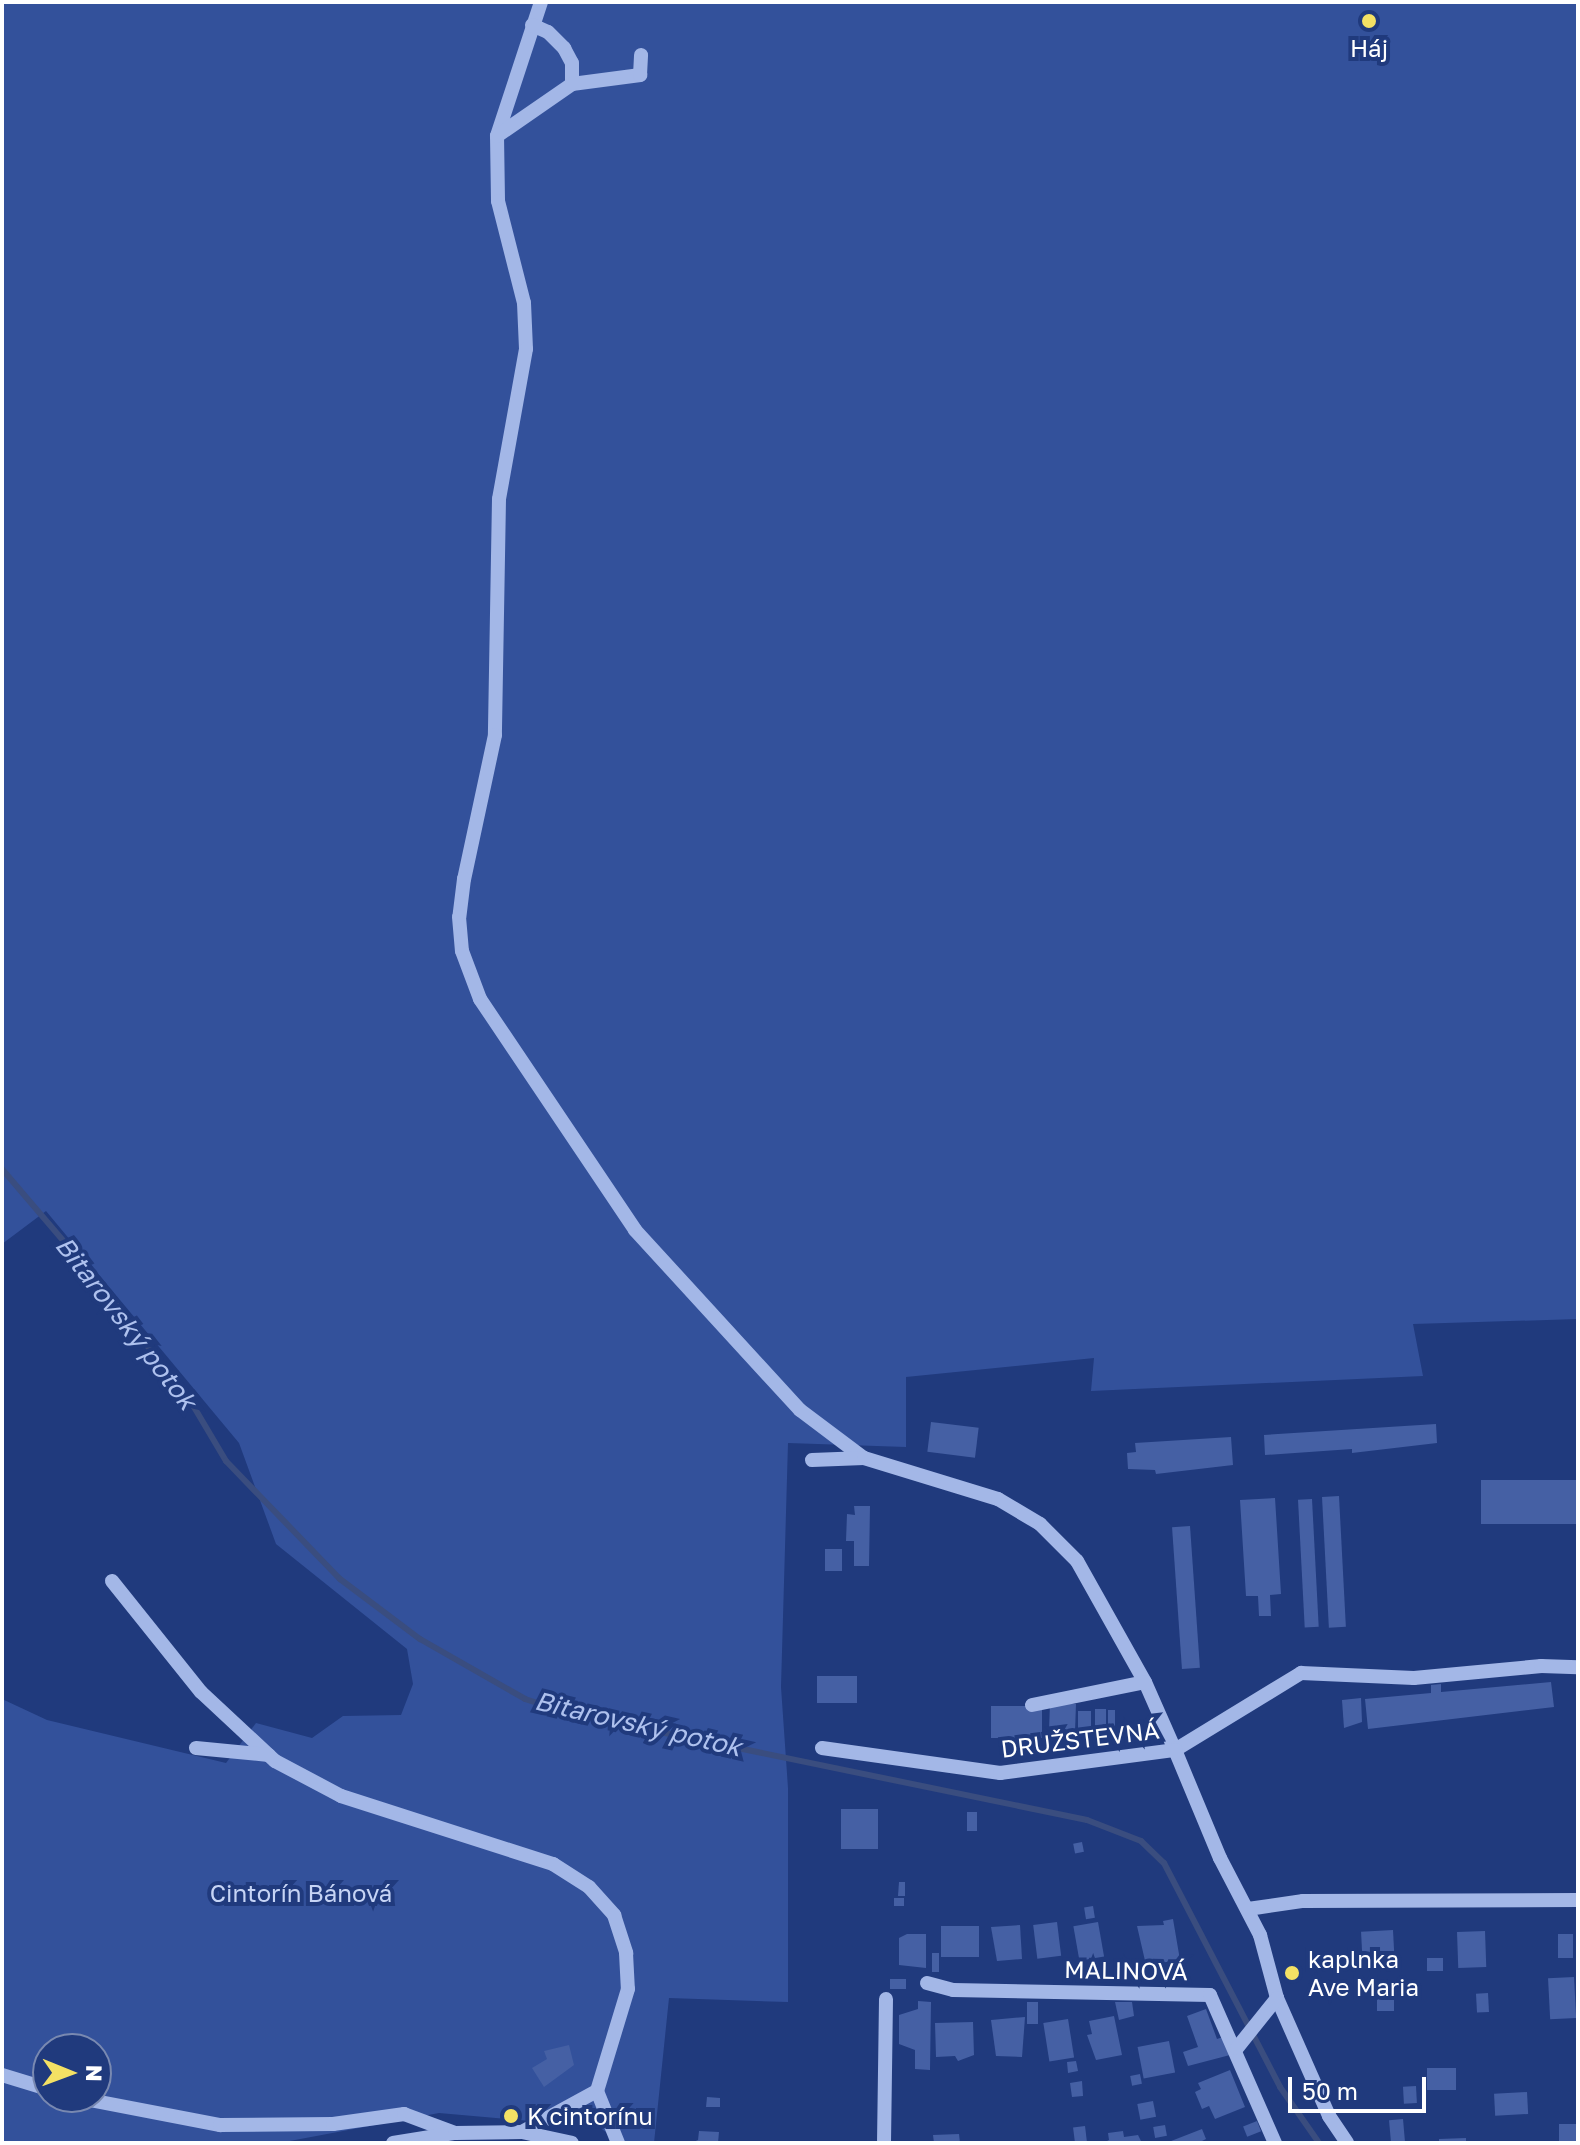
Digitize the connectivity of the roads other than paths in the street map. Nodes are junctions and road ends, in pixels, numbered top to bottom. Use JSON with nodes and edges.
{"nodes":[{"id":1,"x":541,"y":2,"type":"edge"},
{"id":2,"x":532,"y":25,"type":"junction"},
{"id":3,"x":641,"y":55,"type":"dead end"},
{"id":4,"x":572,"y":84,"type":"junction"},
{"id":5,"x":497,"y":136,"type":"junction"},
{"id":6,"x":864,"y":1458,"type":"junction"},
{"id":7,"x":812,"y":1460,"type":"dead end"},
{"id":8,"x":112,"y":1581,"type":"dead end"},
{"id":9,"x":1578,"y":1667,"type":"edge"},
{"id":10,"x":1145,"y":1682,"type":"junction"},
{"id":11,"x":1032,"y":1705,"type":"dead end"},
{"id":12,"x":196,"y":1748,"type":"dead end"},
{"id":13,"x":822,"y":1748,"type":"dead end"},
{"id":14,"x":1175,"y":1750,"type":"junction"},
{"id":15,"x":269,"y":1755,"type":"junction"},
{"id":16,"x":1578,"y":1900,"type":"edge"},
{"id":17,"x":1248,"y":1909,"type":"junction"},
{"id":18,"x":927,"y":1983,"type":"dead end"},
{"id":19,"x":886,"y":1999,"type":"dead end"},
{"id":20,"x":1273,"y":2003,"type":"junction"},
{"id":21,"x":1237,"y":2048,"type":"junction"},
{"id":22,"x":2,"y":2075,"type":"edge"},
{"id":23,"x":32,"y":2084,"type":"edge"},
{"id":24,"x":597,"y":2091,"type":"junction"},
{"id":25,"x":112,"y":2104,"type":"edge"},
{"id":26,"x":522,"y":2132,"type":"junction"},
{"id":27,"x":465,"y":2136,"type":"edge"},
{"id":28,"x":564,"y":2142,"type":"edge"},
{"id":29,"x":393,"y":2143,"type":"edge"},
{"id":30,"x":618,"y":2143,"type":"edge"},
{"id":31,"x":884,"y":2143,"type":"edge"},
{"id":32,"x":1275,"y":2143,"type":"edge"},
{"id":33,"x":1347,"y":2143,"type":"edge"}],
"edges":[{"from":1,"to":2,"type":"street"},
{"from":2,"to":4,"type":"street"},
{"from":2,"to":5,"type":"street"},
{"from":3,"to":4,"type":"street"},
{"from":4,"to":5,"type":"street"},
{"from":5,"to":6,"type":"street"},
{"from":6,"to":7,"type":"street"},
{"from":6,"to":10,"type":"street"},
{"from":8,"to":15,"type":"street"},
{"from":9,"to":14,"type":"street"},
{"from":10,"to":11,"type":"street","name":"DRUŽSTEVNÁ"},
{"from":10,"to":14,"type":"street"},
{"from":12,"to":15,"type":"street"},
{"from":13,"to":14,"type":"street","name":"DRUŽSTEVNÁ"},
{"from":14,"to":17,"type":"street","name":"DRUŽSTEVNÁ"},
{"from":15,"to":24,"type":"street"},
{"from":16,"to":17,"type":"street"},
{"from":17,"to":20,"type":"street","name":"DRUŽSTEVNÁ"},
{"from":18,"to":21,"type":"street","name":"MALINOVÁ"},
{"from":19,"to":31,"type":"street"},
{"from":20,"to":21,"type":"street"},
{"from":20,"to":33,"type":"street","name":"DRUŽSTEVNÁ"},
{"from":21,"to":32,"type":"street","name":"MALINOVÁ"},
{"from":22,"to":23,"type":"street"},
{"from":24,"to":26,"type":"street"},
{"from":24,"to":30,"type":"street"},
{"from":25,"to":27,"type":"street"},
{"from":26,"to":27,"type":"street"},
{"from":26,"to":28,"type":"street"},
{"from":27,"to":29,"type":"street"}]}
